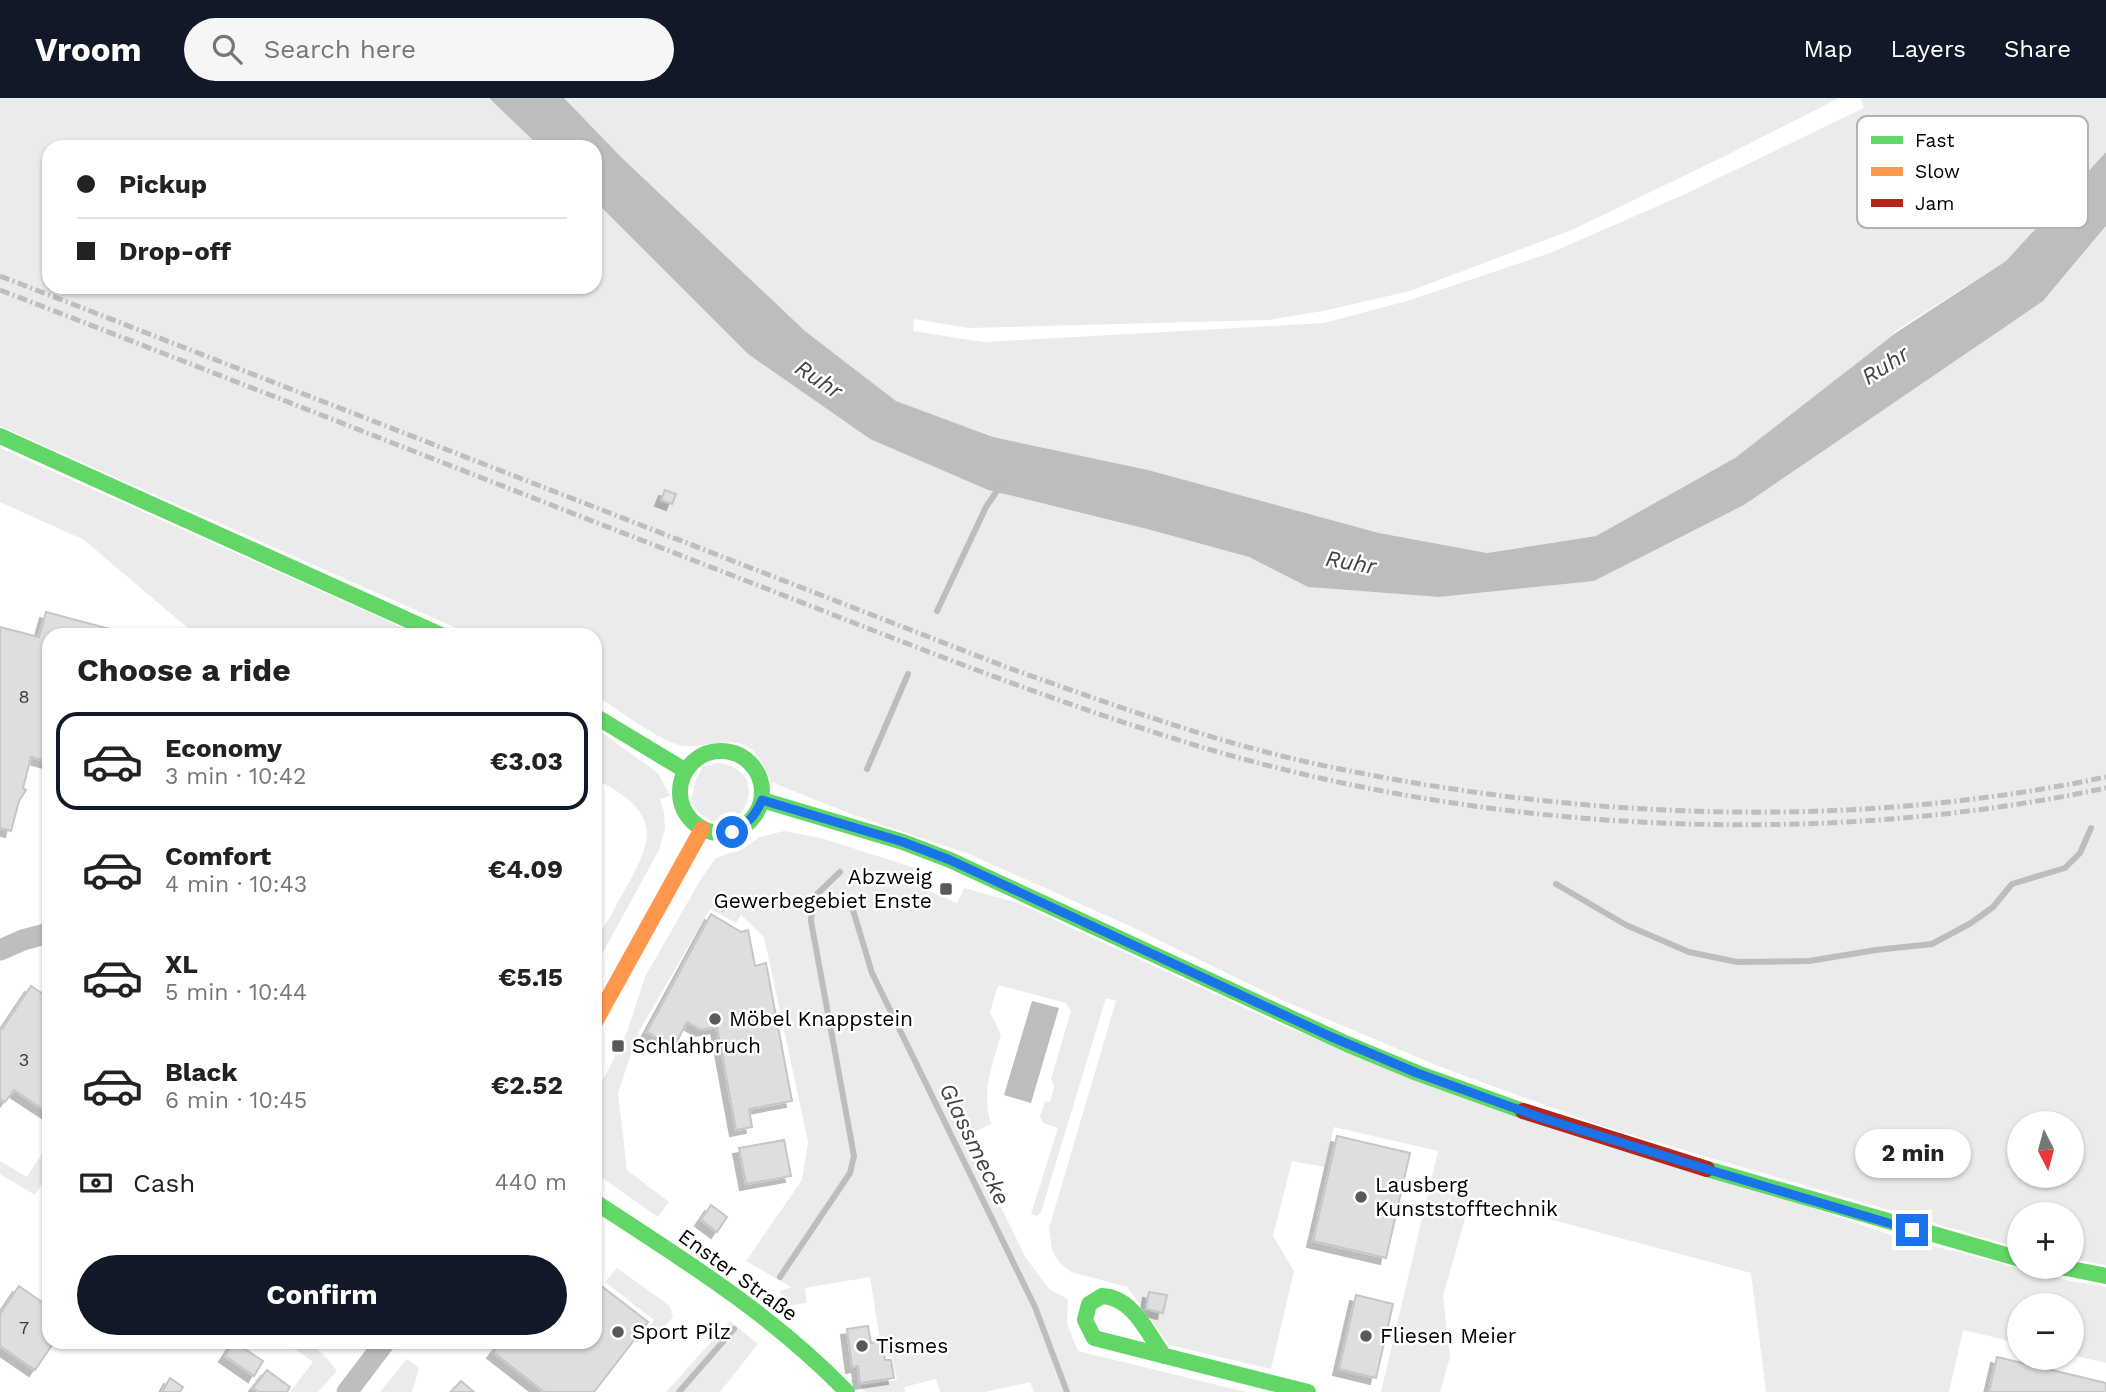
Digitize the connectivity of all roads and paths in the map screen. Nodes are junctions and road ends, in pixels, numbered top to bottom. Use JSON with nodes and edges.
{"nodes":[{"id":1,"x":0,"y":436,"type":"edge"},
{"id":2,"x":425,"y":628,"type":"edge"},
{"id":3,"x":602,"y":720,"type":"edge"},
{"id":4,"x":686,"y":771,"type":"junction"},
{"id":5,"x":762,"y":800,"type":"junction"},
{"id":6,"x":702,"y":829,"type":"junction"},
{"id":7,"x":42,"y":935,"type":"edge"},
{"id":8,"x":0,"y":950,"type":"edge"},
{"id":9,"x":602,"y":1009,"type":"edge"},
{"id":10,"x":602,"y":1207,"type":"edge"},
{"id":11,"x":2007,"y":1255,"type":"edge"},
{"id":12,"x":2084,"y":1272,"type":"edge"},
{"id":13,"x":2106,"y":1276,"type":"edge"},
{"id":14,"x":379,"y":1349,"type":"edge"},
{"id":15,"x":1164,"y":1356,"type":"junction"},
{"id":16,"x":347,"y":1392,"type":"edge"},
{"id":17,"x":847,"y":1392,"type":"edge"},
{"id":18,"x":1308,"y":1392,"type":"edge"}],
"edges":[{"from":1,"to":2,"type":"main road"},
{"from":3,"to":4,"type":"main road"},
{"from":4,"to":5,"type":"main road"},
{"from":4,"to":6,"type":"main road"},
{"from":5,"to":6,"type":"main road"},
{"from":5,"to":11,"type":"main road"},
{"from":6,"to":9,"type":"main road"},
{"from":7,"to":8,"type":"street"},
{"from":10,"to":17,"type":"main road","name":"Enster Straße"},
{"from":12,"to":13,"type":"main road"},
{"from":14,"to":16,"type":"street"},
{"from":15,"to":15,"type":"main road"},
{"from":15,"to":18,"type":"main road"}]}
